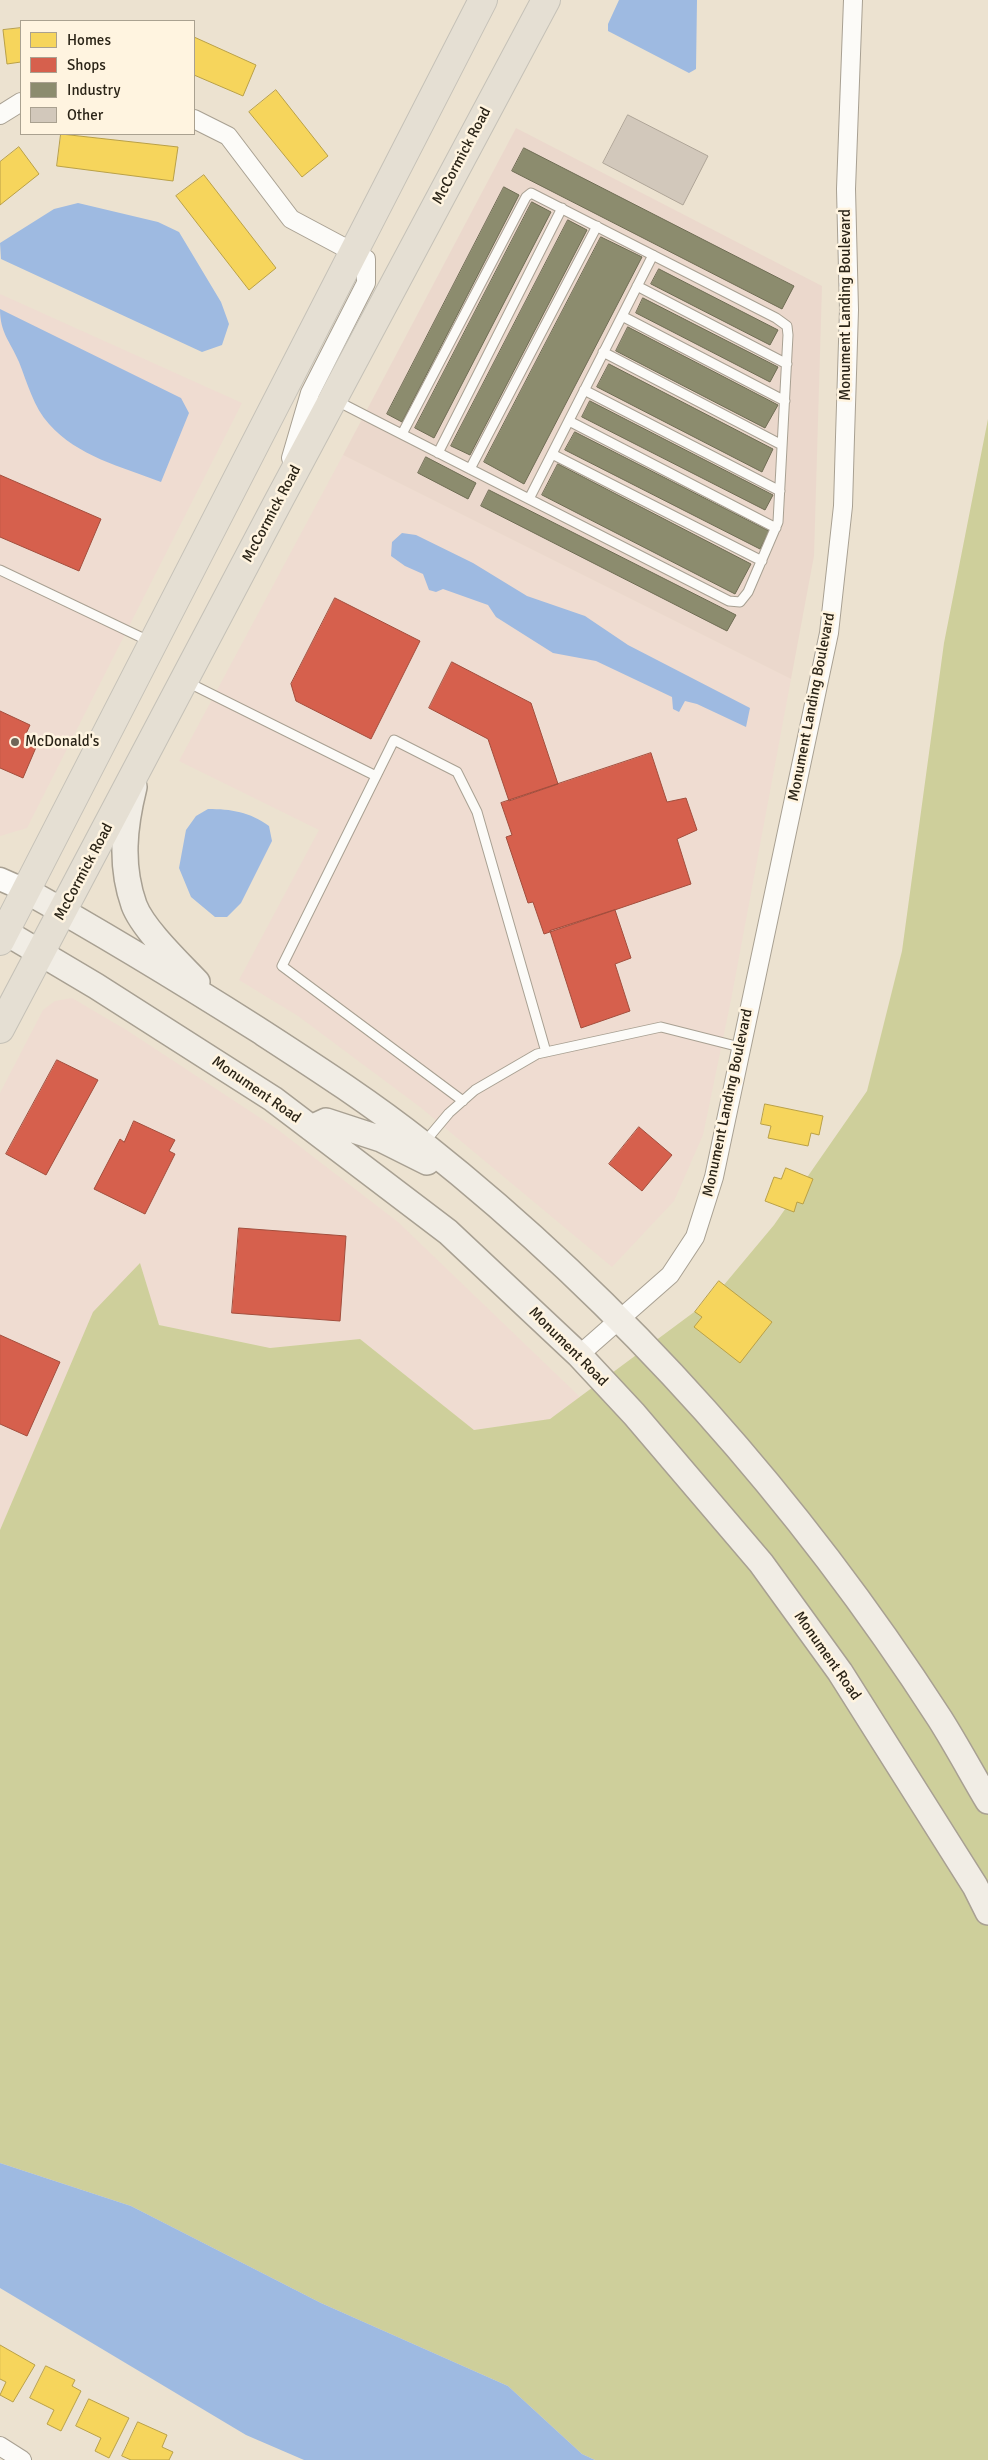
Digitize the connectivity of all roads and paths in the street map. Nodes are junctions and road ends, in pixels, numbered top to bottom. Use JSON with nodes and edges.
{"nodes":[{"id":1,"x":483,"y":0,"type":"edge"},
{"id":2,"x":546,"y":0,"type":"edge"},
{"id":3,"x":854,"y":0,"type":"edge"},
{"id":4,"x":20,"y":103,"type":"edge"},
{"id":5,"x":0,"y":115,"type":"edge"},
{"id":6,"x":195,"y":120,"type":"edge"},
{"id":7,"x":562,"y":208,"type":"junction"},
{"id":8,"x":596,"y":226,"type":"junction"},
{"id":9,"x":354,"y":252,"type":"junction"},
{"id":10,"x":653,"y":255,"type":"junction"},
{"id":11,"x":637,"y":286,"type":"junction"},
{"id":12,"x":622,"y":316,"type":"junction"},
{"id":13,"x":603,"y":352,"type":"junction"},
{"id":14,"x":787,"y":364,"type":"junction"},
{"id":15,"x":584,"y":390,"type":"junction"},
{"id":16,"x":333,"y":398,"type":"junction"},
{"id":17,"x":785,"y":402,"type":"junction"},
{"id":18,"x":569,"y":421,"type":"junction"},
{"id":19,"x":402,"y":434,"type":"junction"},
{"id":20,"x":782,"y":445,"type":"junction"},
{"id":21,"x":438,"y":452,"type":"junction"},
{"id":22,"x":552,"y":454,"type":"junction"},
{"id":23,"x":470,"y":469,"type":"junction"},
{"id":24,"x":780,"y":491,"type":"junction"},
{"id":25,"x":529,"y":499,"type":"junction"},
{"id":26,"x":278,"y":502,"type":"junction"},
{"id":27,"x":776,"y":528,"type":"junction"},
{"id":28,"x":762,"y":561,"type":"junction"},
{"id":29,"x":0,"y":570,"type":"edge"},
{"id":30,"x":154,"y":643,"type":"junction"},
{"id":31,"x":184,"y":681,"type":"junction"},
{"id":32,"x":141,"y":763,"type":"junction"},
{"id":33,"x":376,"y":776,"type":"junction"},
{"id":34,"x":0,"y":879,"type":"edge"},
{"id":35,"x":25,"y":890,"type":"junction"},
{"id":36,"x":63,"y":912,"type":"junction"},
{"id":37,"x":2,"y":935,"type":"edge"},
{"id":38,"x":40,"y":954,"type":"junction"},
{"id":39,"x":220,"y":1006,"type":"junction"},
{"id":40,"x":0,"y":1029,"type":"edge"},
{"id":41,"x":740,"y":1047,"type":"junction"},
{"id":42,"x":546,"y":1052,"type":"junction"},
{"id":43,"x":463,"y":1100,"type":"junction"},
{"id":44,"x":311,"y":1128,"type":"junction"},
{"id":45,"x":423,"y":1144,"type":"junction"},
{"id":46,"x":482,"y":1192,"type":"junction"},
{"id":47,"x":619,"y":1318,"type":"junction"},
{"id":48,"x":579,"y":1355,"type":"junction"},
{"id":49,"x":988,"y":1801,"type":"edge"},
{"id":50,"x":988,"y":1912,"type":"edge"},
{"id":51,"x":0,"y":2446,"type":"edge"},
{"id":52,"x":22,"y":2460,"type":"edge"}],
"edges":[{"from":1,"to":9,"type":"main road"},
{"from":2,"to":16,"type":"main road","name":"McCormick Road"},
{"from":3,"to":41,"type":"street","name":"Monument Landing Boulevard"},
{"from":4,"to":5,"type":"street"},
{"from":6,"to":9,"type":"street"},
{"from":7,"to":8,"type":"lane"},
{"from":7,"to":19,"type":"lane"},
{"from":7,"to":21,"type":"lane"},
{"from":8,"to":10,"type":"lane"},
{"from":8,"to":23,"type":"lane"},
{"from":9,"to":26,"type":"street"},
{"from":9,"to":30,"type":"main road"},
{"from":10,"to":11,"type":"lane"},
{"from":10,"to":14,"type":"lane"},
{"from":11,"to":12,"type":"lane"},
{"from":11,"to":14,"type":"lane"},
{"from":12,"to":13,"type":"lane"},
{"from":12,"to":17,"type":"lane"},
{"from":13,"to":15,"type":"lane"},
{"from":13,"to":20,"type":"lane"},
{"from":14,"to":17,"type":"lane"},
{"from":15,"to":18,"type":"lane"},
{"from":15,"to":24,"type":"lane"},
{"from":16,"to":19,"type":"lane"},
{"from":16,"to":26,"type":"main road","name":"McCormick Road"},
{"from":17,"to":20,"type":"lane"},
{"from":18,"to":22,"type":"lane"},
{"from":18,"to":27,"type":"lane"},
{"from":19,"to":21,"type":"lane"},
{"from":20,"to":24,"type":"lane"},
{"from":21,"to":23,"type":"lane"},
{"from":22,"to":25,"type":"lane"},
{"from":22,"to":28,"type":"lane"},
{"from":23,"to":25,"type":"lane"},
{"from":24,"to":27,"type":"lane"},
{"from":25,"to":28,"type":"lane"},
{"from":26,"to":31,"type":"main road","name":"McCormick Road"},
{"from":27,"to":28,"type":"lane"},
{"from":29,"to":30,"type":"lane"},
{"from":30,"to":35,"type":"main road"},
{"from":31,"to":32,"type":"main road","name":"McCormick Road"},
{"from":31,"to":33,"type":"lane"},
{"from":32,"to":36,"type":"main road","name":"McCormick Road"},
{"from":32,"to":39,"type":"main road"},
{"from":33,"to":42,"type":"lane"},
{"from":33,"to":43,"type":"lane"},
{"from":34,"to":35,"type":"street"},
{"from":35,"to":36,"type":"main road"},
{"from":35,"to":37,"type":"main road"},
{"from":36,"to":38,"type":"main road","name":"McCormick Road"},
{"from":36,"to":39,"type":"main road"},
{"from":37,"to":38,"type":"main road","name":"Monument Road"},
{"from":38,"to":40,"type":"main road","name":"McCormick Road"},
{"from":38,"to":44,"type":"main road","name":"Monument Road"},
{"from":39,"to":45,"type":"main road"},
{"from":41,"to":42,"type":"lane"},
{"from":41,"to":47,"type":"street","name":"Monument Landing Boulevard"},
{"from":42,"to":43,"type":"lane"},
{"from":43,"to":45,"type":"lane"},
{"from":44,"to":46,"type":"main road"},
{"from":44,"to":48,"type":"main road","name":"Monument Road"},
{"from":45,"to":46,"type":"main road"},
{"from":46,"to":47,"type":"main road"},
{"from":47,"to":48,"type":"street","name":"Monument Landing Boulevard"},
{"from":47,"to":49,"type":"main road"},
{"from":48,"to":50,"type":"main road","name":"Monument Road"},
{"from":51,"to":52,"type":"street"}]}
